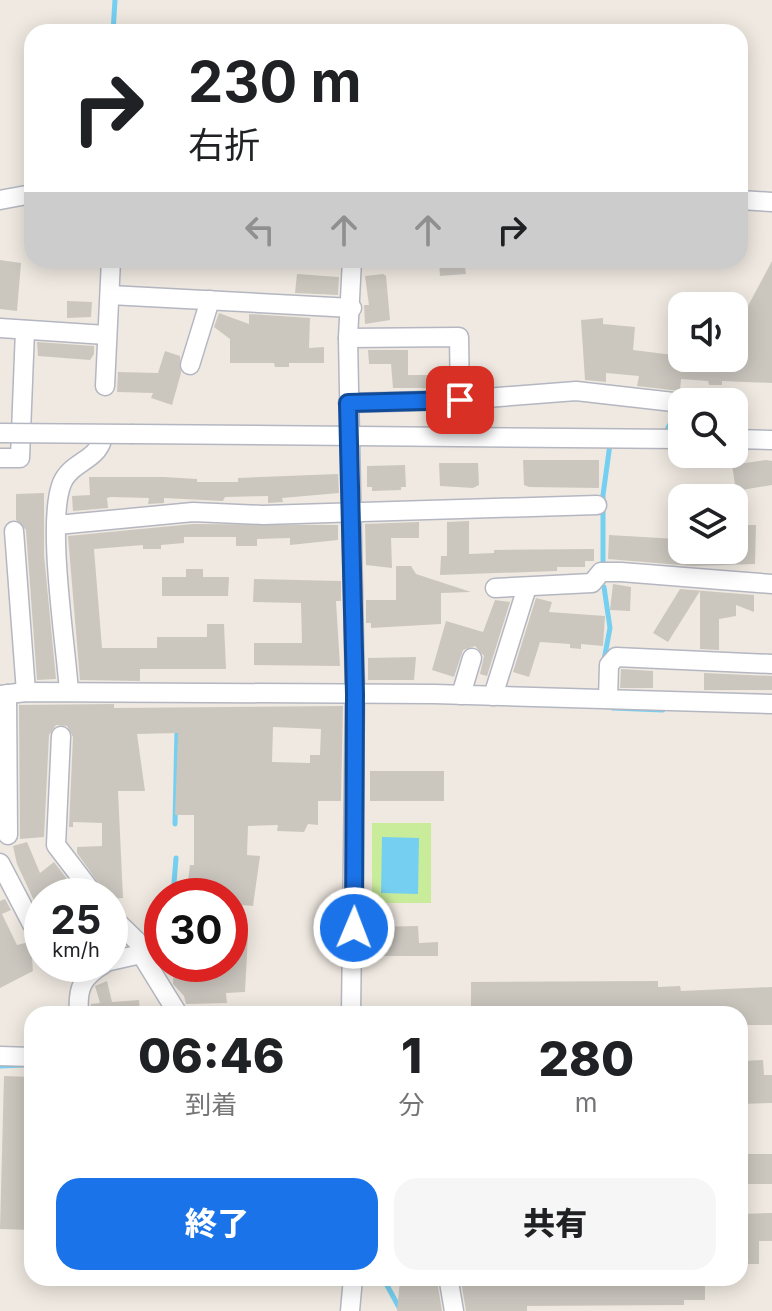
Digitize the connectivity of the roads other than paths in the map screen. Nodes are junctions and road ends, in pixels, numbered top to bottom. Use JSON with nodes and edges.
{"nodes":[{"id":1,"x":24,"y":196,"type":"edge"},
{"id":2,"x":0,"y":200,"type":"edge"},
{"id":3,"x":748,"y":200,"type":"edge"},
{"id":4,"x":772,"y":202,"type":"edge"},
{"id":5,"x":111,"y":268,"type":"edge"},
{"id":6,"x":352,"y":268,"type":"edge"},
{"id":7,"x":110,"y":295,"type":"junction"},
{"id":8,"x":210,"y":300,"type":"junction"},
{"id":9,"x":352,"y":308,"type":"junction"},
{"id":10,"x":0,"y":328,"type":"edge"},
{"id":11,"x":25,"y":330,"type":"junction"},
{"id":12,"x":106,"y":335,"type":"junction"},
{"id":13,"x":348,"y":338,"type":"junction"},
{"id":14,"x":190,"y":365,"type":"dead end"},
{"id":15,"x":105,"y":386,"type":"dead end"},
{"id":16,"x":460,"y":400,"type":"junction"},
{"id":17,"x":668,"y":401,"type":"edge"},
{"id":18,"x":348,"y":403,"type":"junction"},
{"id":19,"x":0,"y":433,"type":"edge"},
{"id":20,"x":348,"y":434,"type":"junction"},
{"id":21,"x":668,"y":439,"type":"edge"},
{"id":22,"x":748,"y":439,"type":"edge"},
{"id":23,"x":102,"y":440,"type":"dead end"},
{"id":24,"x":772,"y":440,"type":"edge"},
{"id":25,"x":0,"y":458,"type":"edge"},
{"id":26,"x":597,"y":505,"type":"dead end"},
{"id":27,"x":350,"y":513,"type":"junction"},
{"id":28,"x":57,"y":525,"type":"junction"},
{"id":29,"x":14,"y":531,"type":"dead end"},
{"id":30,"x":772,"y":584,"type":"edge"},
{"id":31,"x":527,"y":587,"type":"junction"},
{"id":32,"x":495,"y":588,"type":"dead end"},
{"id":33,"x":472,"y":658,"type":"dead end"},
{"id":34,"x":772,"y":664,"type":"edge"},
{"id":35,"x":26,"y":692,"type":"junction"},
{"id":36,"x":69,"y":692,"type":"junction"},
{"id":37,"x":3,"y":694,"type":"edge"},
{"id":38,"x":355,"y":694,"type":"junction"},
{"id":39,"x":461,"y":695,"type":"junction"},
{"id":40,"x":493,"y":696,"type":"junction"},
{"id":41,"x":608,"y":699,"type":"junction"},
{"id":42,"x":772,"y":704,"type":"edge"},
{"id":43,"x":61,"y":736,"type":"dead end"},
{"id":44,"x":8,"y":835,"type":"dead end"},
{"id":45,"x":0,"y":863,"type":"edge"},
{"id":46,"x":81,"y":878,"type":"edge"},
{"id":47,"x":24,"y":909,"type":"edge"},
{"id":48,"x":128,"y":932,"type":"edge"},
{"id":49,"x":141,"y":954,"type":"junction"},
{"id":50,"x":128,"y":957,"type":"edge"},
{"id":51,"x":83,"y":982,"type":"edge"},
{"id":52,"x":79,"y":1006,"type":"edge"},
{"id":53,"x":173,"y":1006,"type":"edge"},
{"id":54,"x":351,"y":1006,"type":"edge"},
{"id":55,"x":0,"y":1056,"type":"edge"},
{"id":56,"x":24,"y":1057,"type":"edge"},
{"id":57,"x":352,"y":1286,"type":"edge"},
{"id":58,"x":450,"y":1286,"type":"edge"},
{"id":59,"x":350,"y":1311,"type":"edge"},
{"id":60,"x":454,"y":1311,"type":"edge"}],
"edges":[{"from":1,"to":2,"type":"street"},
{"from":3,"to":4,"type":"street"},
{"from":5,"to":7,"type":"street"},
{"from":6,"to":9,"type":"street"},
{"from":7,"to":8,"type":"street"},
{"from":7,"to":12,"type":"street"},
{"from":8,"to":9,"type":"street"},
{"from":8,"to":14,"type":"street"},
{"from":9,"to":13,"type":"street"},
{"from":10,"to":11,"type":"street"},
{"from":11,"to":12,"type":"street"},
{"from":11,"to":25,"type":"street"},
{"from":12,"to":15,"type":"street"},
{"from":13,"to":16,"type":"street"},
{"from":13,"to":18,"type":"street"},
{"from":16,"to":17,"type":"street"},
{"from":16,"to":18,"type":"street"},
{"from":18,"to":20,"type":"street"},
{"from":19,"to":20,"type":"street","bridge":true},
{"from":20,"to":21,"type":"street"},
{"from":20,"to":27,"type":"street"},
{"from":22,"to":24,"type":"street"},
{"from":23,"to":28,"type":"street"},
{"from":26,"to":27,"type":"street"},
{"from":27,"to":28,"type":"street"},
{"from":27,"to":38,"type":"street"},
{"from":28,"to":36,"type":"street"},
{"from":29,"to":35,"type":"street"},
{"from":30,"to":31,"type":"street"},
{"from":31,"to":32,"type":"street"},
{"from":31,"to":40,"type":"street"},
{"from":33,"to":39,"type":"street"},
{"from":34,"to":41,"type":"street"},
{"from":35,"to":36,"type":"street"},
{"from":35,"to":37,"type":"street"},
{"from":36,"to":38,"type":"street"},
{"from":37,"to":44,"type":"street"},
{"from":38,"to":39,"type":"street"},
{"from":38,"to":54,"type":"street"},
{"from":39,"to":40,"type":"street"},
{"from":40,"to":41,"type":"street"},
{"from":41,"to":42,"type":"street"},
{"from":43,"to":46,"type":"street"},
{"from":45,"to":47,"type":"street"},
{"from":48,"to":49,"type":"street"},
{"from":49,"to":50,"type":"street"},
{"from":49,"to":53,"type":"street"},
{"from":51,"to":52,"type":"street"},
{"from":55,"to":56,"type":"street"},
{"from":57,"to":59,"type":"street"},
{"from":58,"to":60,"type":"street"}]}
